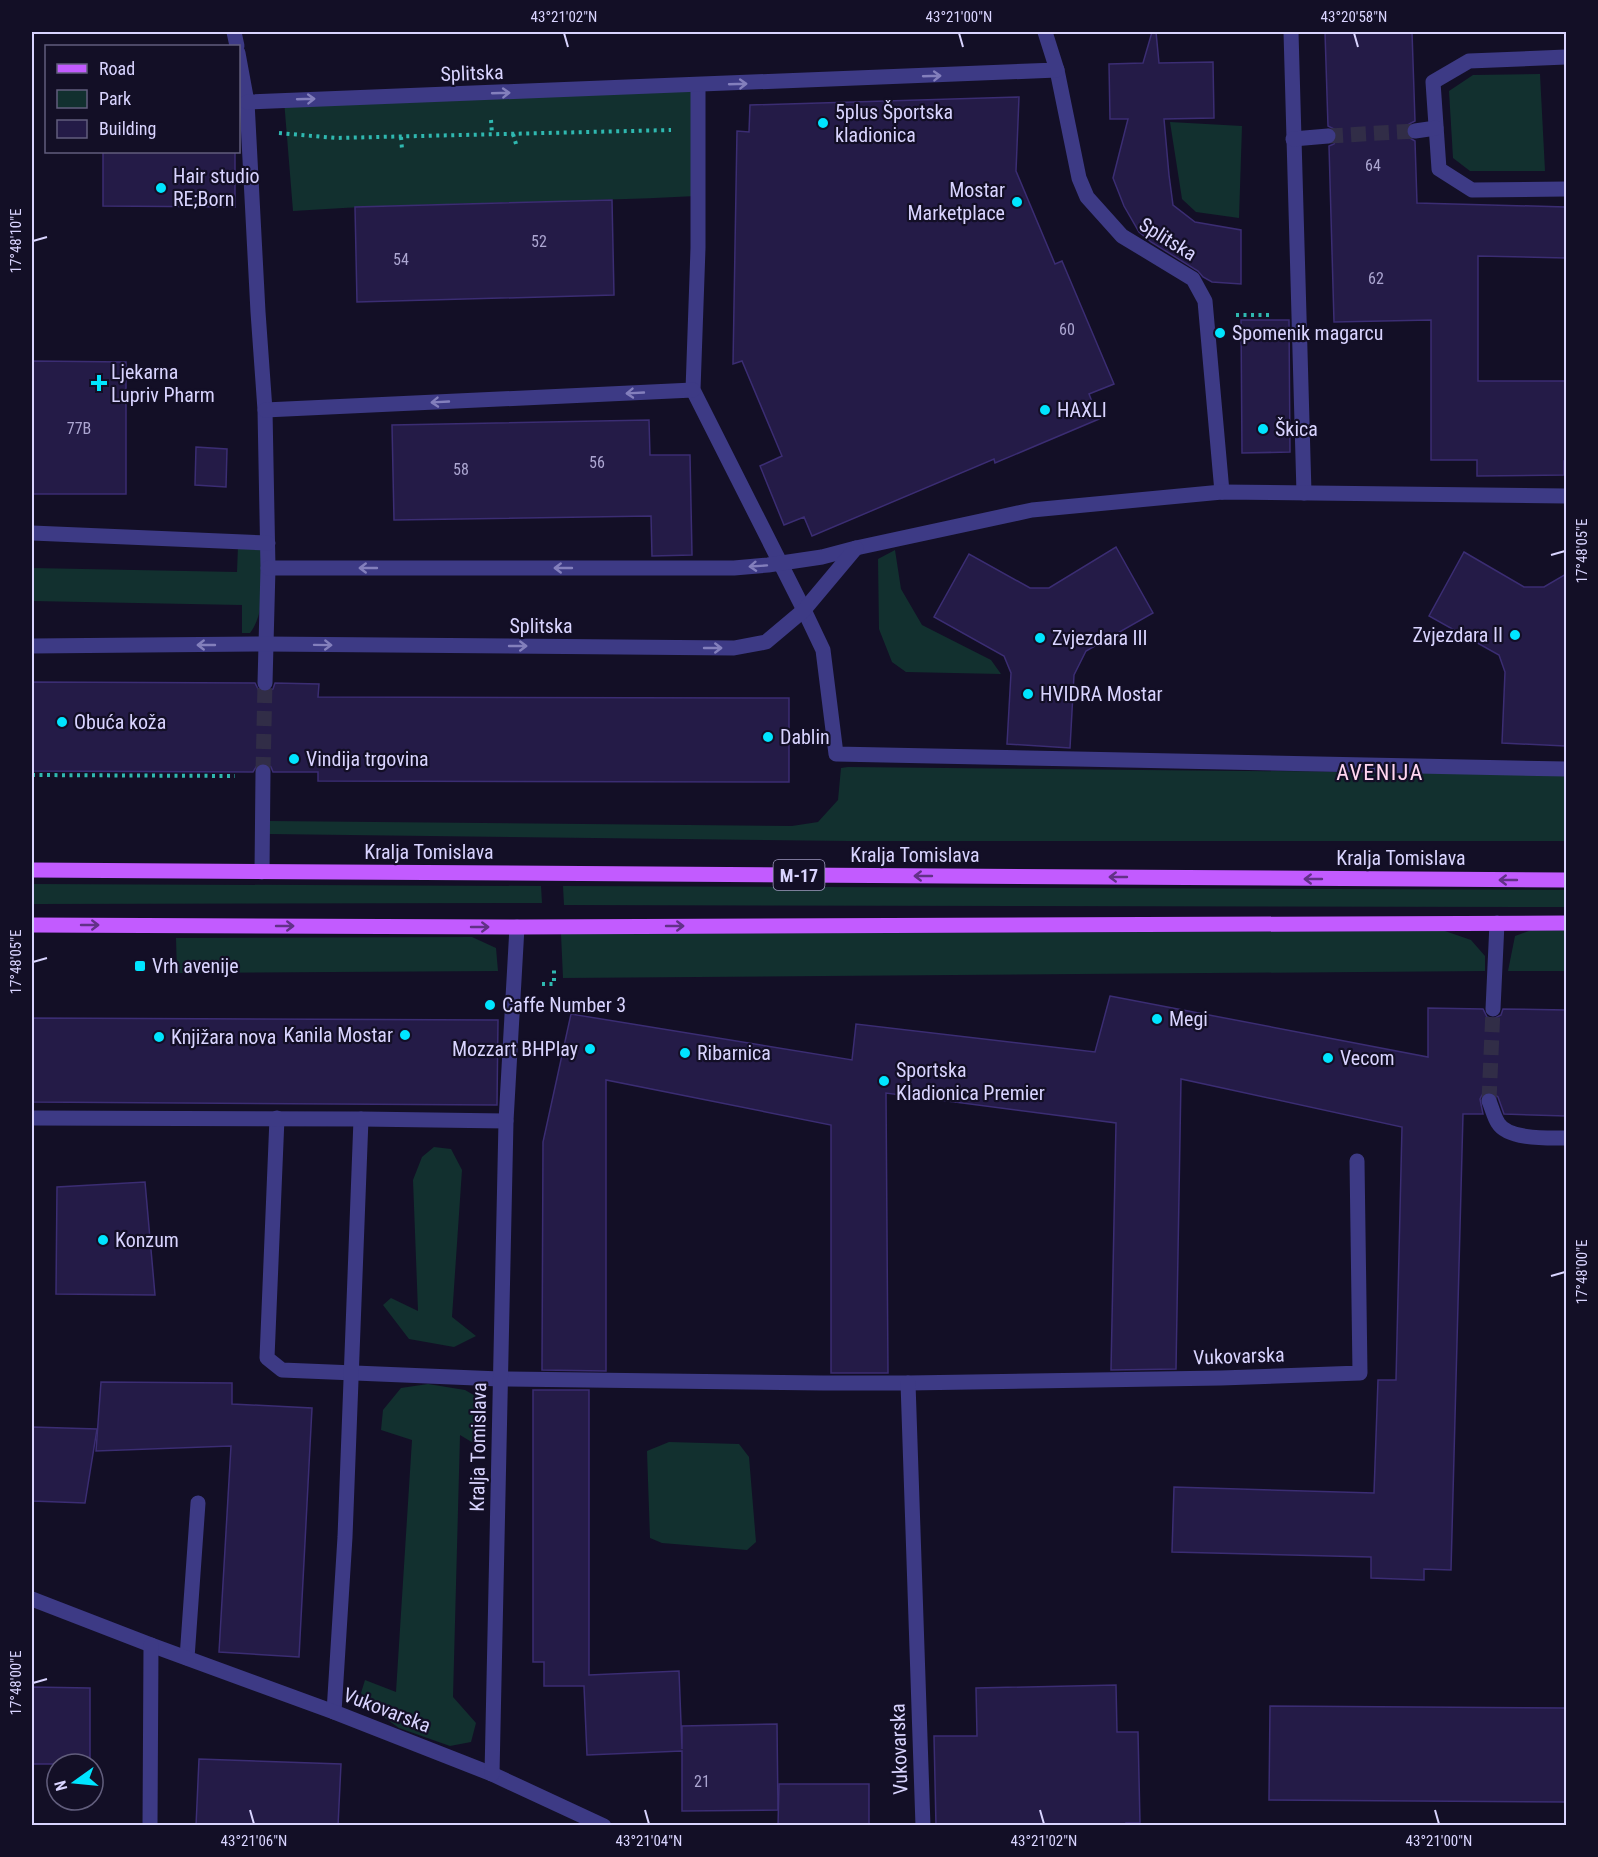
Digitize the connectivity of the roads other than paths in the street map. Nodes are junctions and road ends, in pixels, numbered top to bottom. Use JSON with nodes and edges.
{"nodes":[{"id":1,"x":1045,"y":32,"type":"edge"},
{"id":2,"x":1291,"y":32,"type":"edge"},
{"id":3,"x":1566,"y":57,"type":"edge"},
{"id":4,"x":240,"y":63,"type":"edge"},
{"id":5,"x":1057,"y":70,"type":"junction"},
{"id":6,"x":698,"y":86,"type":"junction"},
{"id":7,"x":248,"y":102,"type":"junction"},
{"id":8,"x":1436,"y":129,"type":"junction"},
{"id":9,"x":1415,"y":131,"type":"tunnel mouth"},
{"id":10,"x":1328,"y":136,"type":"tunnel mouth"},
{"id":11,"x":1293,"y":139,"type":"junction"},
{"id":12,"x":1566,"y":189,"type":"edge"},
{"id":13,"x":693,"y":390,"type":"junction"},
{"id":14,"x":265,"y":410,"type":"junction"},
{"id":15,"x":1222,"y":492,"type":"junction"},
{"id":16,"x":1304,"y":493,"type":"junction"},
{"id":17,"x":1566,"y":496,"type":"edge"},
{"id":18,"x":32,"y":533,"type":"edge"},
{"id":19,"x":268,"y":543,"type":"junction"},
{"id":20,"x":856,"y":548,"type":"junction"},
{"id":21,"x":781,"y":563,"type":"junction"},
{"id":22,"x":268,"y":568,"type":"junction"},
{"id":23,"x":804,"y":610,"type":"junction"},
{"id":24,"x":265,"y":644,"type":"junction"},
{"id":25,"x":32,"y":646,"type":"edge"},
{"id":26,"x":265,"y":683,"type":"tunnel mouth"},
{"id":27,"x":1566,"y":769,"type":"edge"},
{"id":28,"x":264,"y":774,"type":"tunnel mouth"},
{"id":29,"x":32,"y":870,"type":"edge"},
{"id":30,"x":262,"y":872,"type":"junction"},
{"id":31,"x":1566,"y":880,"type":"edge"},
{"id":32,"x":1566,"y":923,"type":"edge"},
{"id":33,"x":1497,"y":924,"type":"junction"},
{"id":34,"x":32,"y":925,"type":"edge"},
{"id":35,"x":517,"y":927,"type":"junction"},
{"id":36,"x":1493,"y":1009,"type":"tunnel mouth"},
{"id":37,"x":1489,"y":1101,"type":"tunnel mouth"},
{"id":38,"x":32,"y":1118,"type":"edge"},
{"id":39,"x":277,"y":1118,"type":"junction"},
{"id":40,"x":361,"y":1119,"type":"junction"},
{"id":41,"x":506,"y":1121,"type":"junction"},
{"id":42,"x":1566,"y":1138,"type":"edge"},
{"id":43,"x":1357,"y":1161,"type":"dead end"},
{"id":44,"x":351,"y":1372,"type":"junction"},
{"id":45,"x":500,"y":1379,"type":"junction"},
{"id":46,"x":908,"y":1383,"type":"junction"},
{"id":47,"x":198,"y":1503,"type":"dead end"},
{"id":48,"x":32,"y":1599,"type":"edge"},
{"id":49,"x":151,"y":1645,"type":"junction"},
{"id":50,"x":186,"y":1658,"type":"junction"},
{"id":51,"x":334,"y":1712,"type":"junction"},
{"id":52,"x":492,"y":1774,"type":"junction"},
{"id":53,"x":150,"y":1826,"type":"edge"},
{"id":54,"x":604,"y":1826,"type":"edge"},
{"id":55,"x":923,"y":1826,"type":"edge"}],
"edges":[{"from":1,"to":5,"type":"street","name":"Splitska"},
{"from":2,"to":11,"type":"street"},
{"from":3,"to":8,"type":"street"},
{"from":4,"to":7,"type":"street"},
{"from":6,"to":5,"type":"street","name":"Splitska","one_way":true},
{"from":5,"to":15,"type":"street","name":"Splitska"},
{"from":7,"to":6,"type":"street","name":"Splitska","one_way":true},
{"from":6,"to":13,"type":"street"},
{"from":7,"to":14,"type":"street"},
{"from":8,"to":9,"type":"street"},
{"from":8,"to":12,"type":"street"},
{"from":10,"to":11,"type":"street"},
{"from":11,"to":16,"type":"street"},
{"from":13,"to":14,"type":"street","one_way":true},
{"from":13,"to":21,"type":"street"},
{"from":14,"to":19,"type":"street"},
{"from":15,"to":16,"type":"street"},
{"from":15,"to":20,"type":"street"},
{"from":16,"to":17,"type":"street"},
{"from":18,"to":19,"type":"street"},
{"from":19,"to":22,"type":"street"},
{"from":20,"to":21,"type":"street"},
{"from":20,"to":23,"type":"street","name":"Splitska"},
{"from":21,"to":22,"type":"street","one_way":true},
{"from":21,"to":23,"type":"street"},
{"from":22,"to":24,"type":"street"},
{"from":24,"to":23,"type":"street","name":"Splitska","one_way":true},
{"from":23,"to":27,"type":"street"},
{"from":24,"to":25,"type":"street","name":"Splitska","one_way":true},
{"from":24,"to":26,"type":"street"},
{"from":28,"to":30,"type":"street"},
{"from":29,"to":30,"type":"main road","name":"Kralja Tomislava","number":"M-17"},
{"from":31,"to":30,"type":"main road","name":"Kralja Tomislava","number":"M-17","one_way":true},
{"from":32,"to":33,"type":"main road"},
{"from":35,"to":33,"type":"main road","one_way":true},
{"from":33,"to":36,"type":"street"},
{"from":34,"to":35,"type":"main road","one_way":true},
{"from":35,"to":41,"type":"street","name":"Kralja Tomislava"},
{"from":37,"to":42,"type":"street"},
{"from":38,"to":39,"type":"street"},
{"from":39,"to":40,"type":"street"},
{"from":39,"to":44,"type":"street","name":"Vukovarska"},
{"from":40,"to":41,"type":"street"},
{"from":40,"to":44,"type":"street"},
{"from":41,"to":45,"type":"street","name":"Kralja Tomislava"},
{"from":43,"to":46,"type":"street","name":"Vukovarska"},
{"from":44,"to":45,"type":"street","name":"Vukovarska"},
{"from":44,"to":51,"type":"street"},
{"from":45,"to":46,"type":"street","name":"Vukovarska"},
{"from":45,"to":52,"type":"street","name":"Kralja Tomislava"},
{"from":46,"to":55,"type":"street","name":"Vukovarska"},
{"from":47,"to":50,"type":"street"},
{"from":48,"to":49,"type":"street","name":"Vukovarska"},
{"from":49,"to":50,"type":"street","name":"Vukovarska"},
{"from":49,"to":53,"type":"street"},
{"from":50,"to":51,"type":"street","name":"Vukovarska"},
{"from":51,"to":52,"type":"street","name":"Vukovarska"},
{"from":52,"to":54,"type":"street","name":"Vukovarska"}]}
